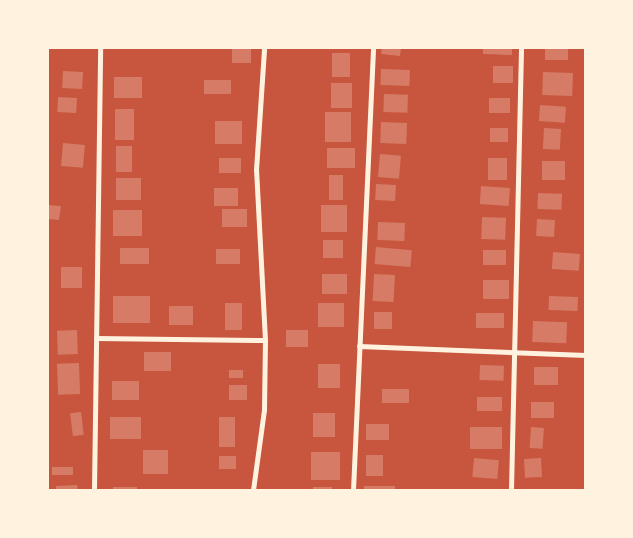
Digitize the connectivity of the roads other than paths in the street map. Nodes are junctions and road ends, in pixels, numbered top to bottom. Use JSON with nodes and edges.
{"nodes":[{"id":1,"x":100,"y":48,"type":"edge"},
{"id":2,"x":264,"y":48,"type":"edge"},
{"id":3,"x":373,"y":48,"type":"edge"},
{"id":4,"x":521,"y":48,"type":"edge"},
{"id":5,"x":96,"y":338,"type":"junction"},
{"id":6,"x":265,"y":340,"type":"junction"},
{"id":7,"x":359,"y":346,"type":"junction"},
{"id":8,"x":516,"y":352,"type":"junction"},
{"id":9,"x":586,"y":355,"type":"edge"},
{"id":10,"x":94,"y":490,"type":"edge"},
{"id":11,"x":253,"y":490,"type":"edge"},
{"id":12,"x":353,"y":490,"type":"edge"},
{"id":13,"x":511,"y":490,"type":"edge"}],
"edges":[{"from":1,"to":5,"type":"street"},
{"from":2,"to":6,"type":"street"},
{"from":3,"to":7,"type":"street"},
{"from":4,"to":8,"type":"street"},
{"from":5,"to":6,"type":"street"},
{"from":5,"to":10,"type":"street"},
{"from":6,"to":11,"type":"street"},
{"from":7,"to":8,"type":"street"},
{"from":7,"to":12,"type":"street"},
{"from":8,"to":9,"type":"street"},
{"from":8,"to":13,"type":"street"}]}
